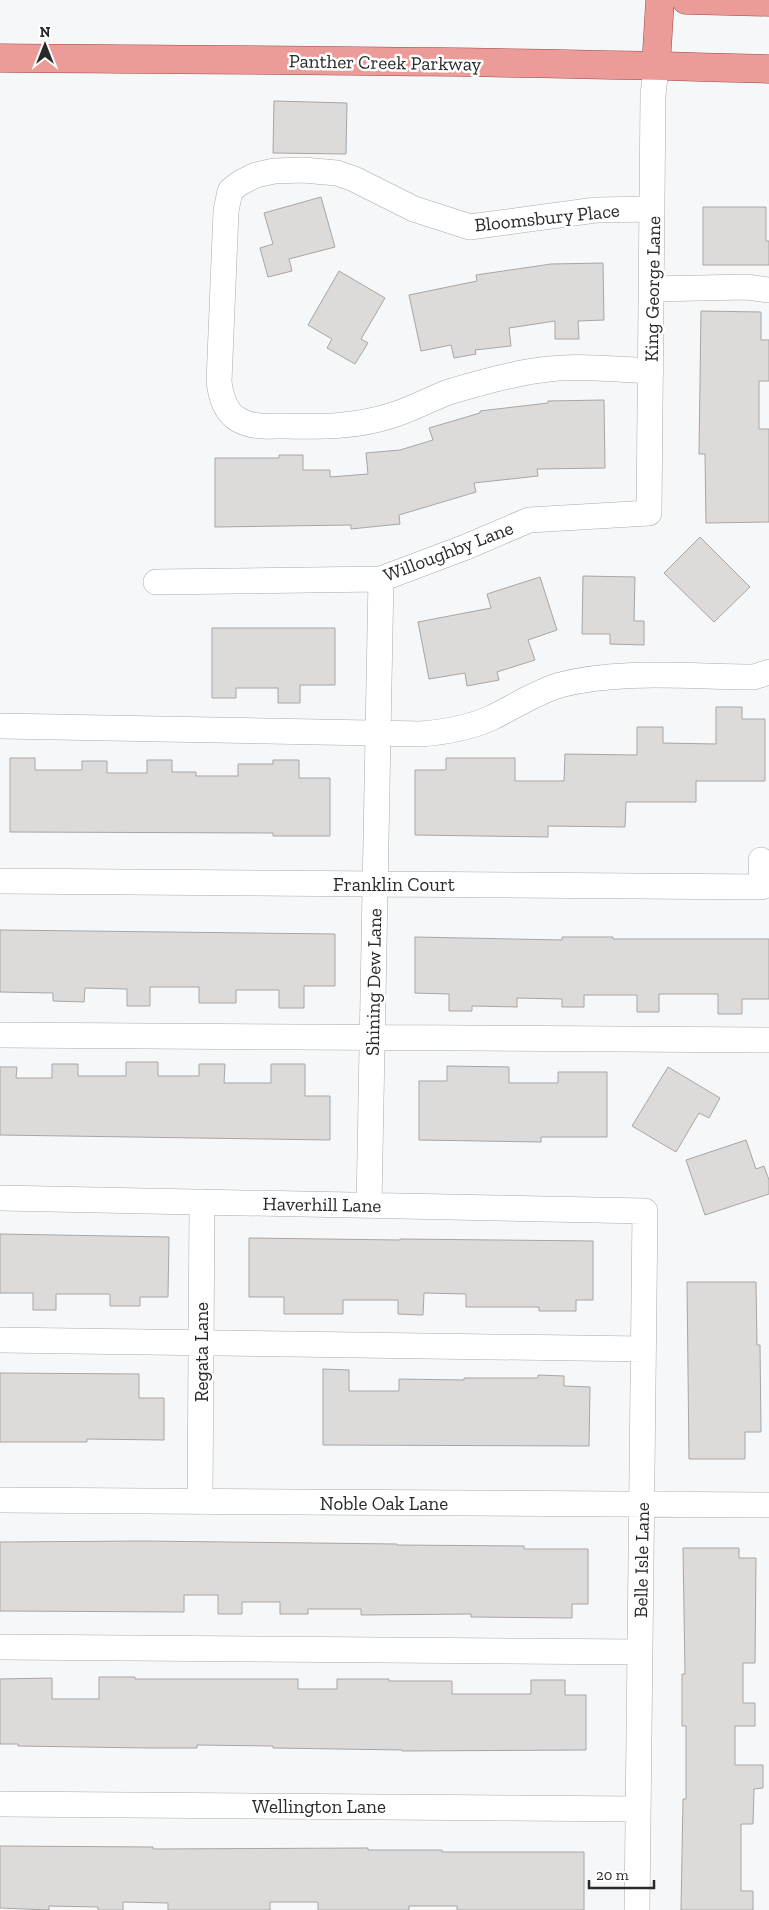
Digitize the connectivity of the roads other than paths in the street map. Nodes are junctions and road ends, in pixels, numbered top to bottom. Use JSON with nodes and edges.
{"nodes":[{"id":1,"x":660,"y":0,"type":"edge"},
{"id":2,"x":686,"y":0,"type":"edge"},
{"id":3,"x":769,"y":2,"type":"edge"},
{"id":4,"x":0,"y":58,"type":"edge"},
{"id":5,"x":656,"y":66,"type":"junction"},
{"id":6,"x":769,"y":69,"type":"edge"},
{"id":7,"x":652,"y":209,"type":"junction"},
{"id":8,"x":652,"y":289,"type":"junction"},
{"id":9,"x":769,"y":290,"type":"edge"},
{"id":10,"x":651,"y":371,"type":"junction"},
{"id":11,"x":649,"y":513,"type":"joint"},
{"id":12,"x":381,"y":579,"type":"junction"},
{"id":13,"x":156,"y":582,"type":"dead end"},
{"id":14,"x":769,"y":672,"type":"edge"},
{"id":15,"x":0,"y":726,"type":"edge"},
{"id":16,"x":378,"y":734,"type":"junction"},
{"id":17,"x":761,"y":860,"type":"dead end"},
{"id":18,"x":0,"y":881,"type":"edge"},
{"id":19,"x":375,"y":884,"type":"junction"},
{"id":20,"x":765,"y":887,"type":"edge"},
{"id":21,"x":0,"y":1035,"type":"edge"},
{"id":22,"x":372,"y":1038,"type":"junction"},
{"id":23,"x":769,"y":1040,"type":"edge"},
{"id":24,"x":0,"y":1198,"type":"edge"},
{"id":25,"x":202,"y":1202,"type":"junction"},
{"id":26,"x":369,"y":1205,"type":"junction"},
{"id":27,"x":644,"y":1211,"type":"joint"},
{"id":28,"x":0,"y":1340,"type":"edge"},
{"id":29,"x":201,"y":1342,"type":"junction"},
{"id":30,"x":643,"y":1349,"type":"junction"},
{"id":31,"x":0,"y":1500,"type":"edge"},
{"id":32,"x":200,"y":1502,"type":"junction"},
{"id":33,"x":642,"y":1504,"type":"junction"},
{"id":34,"x":769,"y":1506,"type":"edge"},
{"id":35,"x":0,"y":1648,"type":"edge"},
{"id":36,"x":640,"y":1652,"type":"junction"},
{"id":37,"x":0,"y":1804,"type":"edge"},
{"id":38,"x":638,"y":1809,"type":"junction"},
{"id":39,"x":637,"y":1910,"type":"edge"}],
"edges":[{"from":1,"to":5,"type":"main road"},
{"from":2,"to":3,"type":"main road"},
{"from":4,"to":5,"type":"main road","name":"Panther Creek Parkway"},
{"from":5,"to":6,"type":"main road","name":"Panther Creek Parkway"},
{"from":5,"to":7,"type":"street","name":"King George Lane"},
{"from":7,"to":8,"type":"street","name":"King George Lane"},
{"from":7,"to":10,"type":"street","name":"Bloomsbury Place"},
{"from":8,"to":9,"type":"street"},
{"from":8,"to":10,"type":"street","name":"King George Lane"},
{"from":10,"to":11,"type":"street","name":"King George Lane"},
{"from":11,"to":12,"type":"street","name":"Willoughby Lane"},
{"from":12,"to":13,"type":"street","name":"Willoughby Lane"},
{"from":12,"to":16,"type":"street","name":"Shining Dew Lane"},
{"from":14,"to":16,"type":"street"},
{"from":15,"to":16,"type":"street"},
{"from":16,"to":19,"type":"street","name":"Shining Dew Lane"},
{"from":17,"to":20,"type":"street","name":"Franklin Court"},
{"from":18,"to":19,"type":"street","name":"Franklin Court"},
{"from":19,"to":20,"type":"street","name":"Franklin Court"},
{"from":19,"to":22,"type":"street","name":"Shining Dew Lane"},
{"from":21,"to":22,"type":"street"},
{"from":22,"to":23,"type":"street"},
{"from":22,"to":26,"type":"street","name":"Shining Dew Lane"},
{"from":24,"to":25,"type":"street","name":"Haverhill Lane"},
{"from":25,"to":26,"type":"street","name":"Haverhill Lane"},
{"from":25,"to":29,"type":"street","name":"Regata Lane"},
{"from":26,"to":27,"type":"street","name":"Haverhill Lane"},
{"from":27,"to":30,"type":"street","name":"Belle Isle Lane"},
{"from":28,"to":29,"type":"street"},
{"from":29,"to":30,"type":"street"},
{"from":29,"to":32,"type":"street","name":"Regata Lane"},
{"from":30,"to":33,"type":"street","name":"Belle Isle Lane"},
{"from":31,"to":32,"type":"street","name":"Noble Oak Lane"},
{"from":32,"to":33,"type":"street","name":"Noble Oak Lane"},
{"from":33,"to":34,"type":"street","name":"Noble Oak Lane"},
{"from":33,"to":36,"type":"street","name":"Belle Isle Lane"},
{"from":35,"to":36,"type":"street"},
{"from":36,"to":38,"type":"street","name":"Belle Isle Lane"},
{"from":37,"to":38,"type":"street","name":"Wellington Lane"},
{"from":38,"to":39,"type":"street","name":"Belle Isle Lane"}]}
